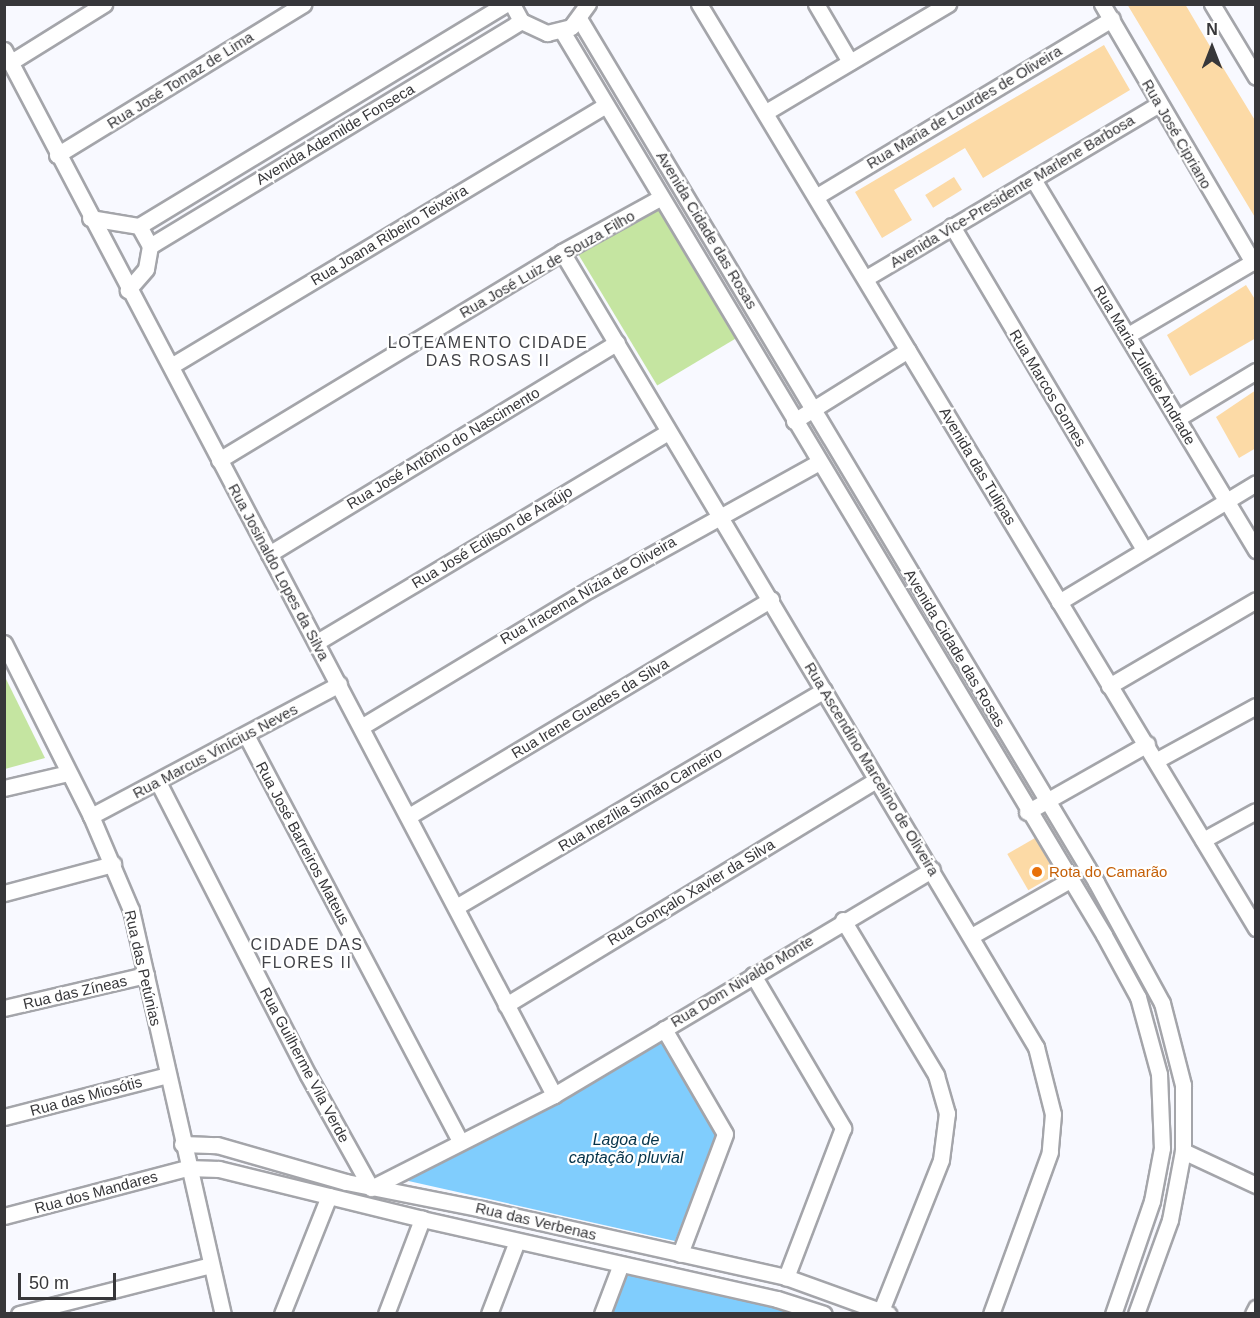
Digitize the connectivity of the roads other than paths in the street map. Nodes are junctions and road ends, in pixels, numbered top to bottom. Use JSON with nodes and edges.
{"nodes":[{"id":1,"x":104,"y":4,"type":"edge"},
{"id":2,"x":303,"y":4,"type":"edge"},
{"id":3,"x":505,"y":4,"type":"edge"},
{"id":4,"x":512,"y":4,"type":"edge"},
{"id":5,"x":588,"y":4,"type":"edge"},
{"id":6,"x":699,"y":4,"type":"edge"},
{"id":7,"x":816,"y":4,"type":"edge"},
{"id":8,"x":948,"y":4,"type":"edge"},
{"id":9,"x":1102,"y":4,"type":"edge"},
{"id":10,"x":1212,"y":4,"type":"edge"},
{"id":11,"x":931,"y":9,"type":"edge"},
{"id":12,"x":1112,"y":19,"type":"junction"},
{"id":13,"x":580,"y":20,"type":"junction"},
{"id":14,"x":521,"y":21,"type":"junction"},
{"id":15,"x":562,"y":31,"type":"junction"},
{"id":16,"x":8,"y":56,"type":"edge"},
{"id":17,"x":850,"y":62,"type":"junction"},
{"id":18,"x":1256,"y":76,"type":"edge"},
{"id":19,"x":1159,"y":104,"type":"junction"},
{"id":20,"x":606,"y":105,"type":"junction"},
{"id":21,"x":766,"y":112,"type":"junction"},
{"id":22,"x":57,"y":155,"type":"junction"},
{"id":23,"x":1034,"y":179,"type":"junction"},
{"id":24,"x":817,"y":196,"type":"junction"},
{"id":25,"x":660,"y":198,"type":"junction"},
{"id":26,"x":90,"y":218,"type":"junction"},
{"id":27,"x":139,"y":226,"type":"junction"},
{"id":28,"x":952,"y":226,"type":"junction"},
{"id":29,"x":150,"y":246,"type":"junction"},
{"id":30,"x":562,"y":252,"type":"junction"},
{"id":31,"x":1254,"y":261,"type":"edge"},
{"id":32,"x":866,"y":278,"type":"junction"},
{"id":33,"x":128,"y":290,"type":"junction"},
{"id":34,"x":1128,"y":335,"type":"junction"},
{"id":35,"x":617,"y":342,"type":"junction"},
{"id":36,"x":908,"y":350,"type":"junction"},
{"id":37,"x":171,"y":366,"type":"junction"},
{"id":38,"x":1256,"y":371,"type":"edge"},
{"id":39,"x":814,"y":409,"type":"junction"},
{"id":40,"x":1178,"y":418,"type":"junction"},
{"id":41,"x":794,"y":421,"type":"junction"},
{"id":42,"x":668,"y":432,"type":"junction"},
{"id":43,"x":219,"y":460,"type":"junction"},
{"id":44,"x":819,"y":462,"type":"junction"},
{"id":45,"x":1256,"y":483,"type":"edge"},
{"id":46,"x":1224,"y":501,"type":"junction"},
{"id":47,"x":719,"y":514,"type":"junction"},
{"id":48,"x":1144,"y":549,"type":"junction"},
{"id":49,"x":1256,"y":550,"type":"edge"},
{"id":50,"x":269,"y":554,"type":"junction"},
{"id":51,"x":771,"y":599,"type":"junction"},
{"id":52,"x":1256,"y":600,"type":"edge"},
{"id":53,"x":1059,"y":602,"type":"junction"},
{"id":54,"x":317,"y":642,"type":"junction"},
{"id":55,"x":4,"y":643,"type":"edge"},
{"id":56,"x":339,"y":684,"type":"junction"},
{"id":57,"x":1109,"y":686,"type":"junction"},
{"id":58,"x":824,"y":690,"type":"junction"},
{"id":59,"x":1256,"y":706,"type":"edge"},
{"id":60,"x":361,"y":727,"type":"junction"},
{"id":61,"x":246,"y":735,"type":"junction"},
{"id":62,"x":1147,"y":744,"type":"junction"},
{"id":63,"x":1157,"y":760,"type":"junction"},
{"id":64,"x":68,"y":773,"type":"junction"},
{"id":65,"x":876,"y":780,"type":"junction"},
{"id":66,"x":158,"y":782,"type":"junction"},
{"id":67,"x":4,"y":788,"type":"edge"},
{"id":68,"x":1046,"y":800,"type":"junction"},
{"id":69,"x":1256,"y":811,"type":"edge"},
{"id":70,"x":1027,"y":812,"type":"junction"},
{"id":71,"x":91,"y":816,"type":"junction"},
{"id":72,"x":409,"y":816,"type":"junction"},
{"id":73,"x":1203,"y":840,"type":"junction"},
{"id":74,"x":113,"y":864,"type":"junction"},
{"id":75,"x":932,"y":870,"type":"junction"},
{"id":76,"x":1070,"y":880,"type":"junction"},
{"id":77,"x":4,"y":893,"type":"edge"},
{"id":78,"x":456,"y":907,"type":"junction"},
{"id":79,"x":843,"y":920,"type":"junction"},
{"id":80,"x":1256,"y":928,"type":"edge"},
{"id":81,"x":973,"y":935,"type":"junction"},
{"id":82,"x":146,"y":975,"type":"junction"},
{"id":83,"x":753,"y":975,"type":"junction"},
{"id":84,"x":506,"y":1005,"type":"junction"},
{"id":85,"x":4,"y":1008,"type":"edge"},
{"id":86,"x":664,"y":1029,"type":"junction"},
{"id":87,"x":166,"y":1075,"type":"junction"},
{"id":88,"x":554,"y":1095,"type":"junction"},
{"id":89,"x":4,"y":1116,"type":"edge"},
{"id":90,"x":461,"y":1142,"type":"junction"},
{"id":91,"x":182,"y":1144,"type":"junction"},
{"id":92,"x":1183,"y":1151,"type":"junction"},
{"id":93,"x":188,"y":1168,"type":"junction"},
{"id":94,"x":1256,"y":1185,"type":"edge"},
{"id":95,"x":371,"y":1188,"type":"junction"},
{"id":96,"x":329,"y":1196,"type":"junction"},
{"id":97,"x":366,"y":1206,"type":"junction"},
{"id":98,"x":4,"y":1216,"type":"edge"},
{"id":99,"x":422,"y":1219,"type":"junction"},
{"id":100,"x":517,"y":1241,"type":"junction"},
{"id":101,"x":680,"y":1254,"type":"junction"},
{"id":102,"x":621,"y":1264,"type":"junction"},
{"id":103,"x":211,"y":1265,"type":"junction"},
{"id":104,"x":786,"y":1277,"type":"junction"},
{"id":105,"x":1256,"y":1308,"type":"edge"},
{"id":106,"x":885,"y":1312,"type":"edge"},
{"id":107,"x":820,"y":1313,"type":"edge"},
{"id":108,"x":19,"y":1314,"type":"edge"},
{"id":109,"x":223,"y":1314,"type":"edge"},
{"id":110,"x":282,"y":1314,"type":"edge"},
{"id":111,"x":386,"y":1314,"type":"edge"},
{"id":112,"x":489,"y":1314,"type":"edge"},
{"id":113,"x":602,"y":1314,"type":"edge"},
{"id":114,"x":991,"y":1314,"type":"edge"},
{"id":115,"x":1113,"y":1314,"type":"edge"},
{"id":116,"x":1136,"y":1314,"type":"edge"},
{"id":117,"x":1253,"y":1314,"type":"edge"}],
"edges":[{"from":1,"to":16,"type":"street"},
{"from":2,"to":22,"type":"street","name":"Rua José Tomaz de Lima"},
{"from":3,"to":27,"type":"street","name":"Avenida Ademilde Fonseca"},
{"from":4,"to":14,"type":"street"},
{"from":5,"to":13,"type":"street"},
{"from":6,"to":21,"type":"street","name":"Avenida das Tulipas"},
{"from":7,"to":17,"type":"street"},
{"from":8,"to":11,"type":"street"},
{"from":9,"to":12,"type":"street","name":"Rua José Cipriano"},
{"from":10,"to":18,"type":"street"},
{"from":11,"to":17,"type":"street"},
{"from":12,"to":19,"type":"street","name":"Rua José Cipriano"},
{"from":12,"to":24,"type":"street","name":"Rua Maria de Lourdes de Oliveira"},
{"from":13,"to":15,"type":"street"},
{"from":13,"to":39,"type":"street","name":"Avenida Cidade das Rosas"},
{"from":14,"to":15,"type":"street"},
{"from":14,"to":29,"type":"street","name":"Avenida Ademilde Fonseca"},
{"from":15,"to":20,"type":"street","name":"Avenida Cidade das Rosas"},
{"from":16,"to":22,"type":"street","name":"Rua Josinaldo Lopes da Silva"},
{"from":17,"to":21,"type":"street"},
{"from":19,"to":23,"type":"street","name":"Avenida Vice-Presidente Marlene Barbosa"},
{"from":19,"to":31,"type":"street","name":"Rua José Cipriano"},
{"from":20,"to":25,"type":"street","name":"Avenida Cidade das Rosas"},
{"from":20,"to":37,"type":"street","name":"Rua Joana Ribeiro Teixeira"},
{"from":21,"to":24,"type":"street","name":"Avenida das Tulipas"},
{"from":22,"to":26,"type":"street","name":"Rua Josinaldo Lopes da Silva"},
{"from":23,"to":28,"type":"street","name":"Avenida Vice-Presidente Marlene Barbosa"},
{"from":23,"to":34,"type":"street","name":"Rua Maria Zuleide Andrade"},
{"from":24,"to":32,"type":"street","name":"Avenida das Tulipas"},
{"from":25,"to":30,"type":"street","name":"Rua José Luiz de Souza Filho"},
{"from":25,"to":41,"type":"street","name":"Avenida Cidade das Rosas"},
{"from":26,"to":27,"type":"street"},
{"from":26,"to":33,"type":"street","name":"Rua Josinaldo Lopes da Silva"},
{"from":27,"to":29,"type":"street"},
{"from":28,"to":32,"type":"street","name":"Avenida Vice-Presidente Marlene Barbosa"},
{"from":28,"to":48,"type":"street","name":"Rua Marcos Gomes"},
{"from":29,"to":33,"type":"street"},
{"from":30,"to":35,"type":"street","name":"Rua Ascendino Marcelino de Oliveira"},
{"from":30,"to":43,"type":"street","name":"Rua José Luiz de Souza Filho"},
{"from":31,"to":34,"type":"street"},
{"from":32,"to":36,"type":"street","name":"Avenida das Tulipas"},
{"from":33,"to":37,"type":"street","name":"Rua Josinaldo Lopes da Silva"},
{"from":34,"to":40,"type":"street","name":"Rua Maria Zuleide Andrade"},
{"from":35,"to":42,"type":"street","name":"Rua Ascendino Marcelino de Oliveira"},
{"from":35,"to":50,"type":"street","name":"Rua José Antônio do Nascimento"},
{"from":36,"to":39,"type":"street"},
{"from":36,"to":53,"type":"street","name":"Avenida das Tulipas"},
{"from":37,"to":43,"type":"street","name":"Rua Josinaldo Lopes da Silva"},
{"from":38,"to":40,"type":"street"},
{"from":39,"to":41,"type":"street"},
{"from":39,"to":68,"type":"street","name":"Avenida Cidade das Rosas"},
{"from":40,"to":46,"type":"street","name":"Rua Maria Zuleide Andrade"},
{"from":41,"to":44,"type":"street","name":"Avenida Cidade das Rosas"},
{"from":42,"to":47,"type":"street","name":"Rua Ascendino Marcelino de Oliveira"},
{"from":42,"to":54,"type":"street","name":"Rua José Edilson de Araújo"},
{"from":43,"to":50,"type":"street","name":"Rua Josinaldo Lopes da Silva"},
{"from":44,"to":47,"type":"street","name":"Rua Iracema Nízia de Oliveira"},
{"from":44,"to":70,"type":"street","name":"Avenida Cidade das Rosas"},
{"from":45,"to":46,"type":"street"},
{"from":46,"to":48,"type":"street"},
{"from":46,"to":49,"type":"street","name":"Rua Maria Zuleide Andrade"},
{"from":47,"to":51,"type":"street","name":"Rua Ascendino Marcelino de Oliveira"},
{"from":47,"to":60,"type":"street","name":"Rua Iracema Nízia de Oliveira"},
{"from":48,"to":53,"type":"street"},
{"from":50,"to":54,"type":"street","name":"Rua Josinaldo Lopes da Silva"},
{"from":51,"to":58,"type":"street","name":"Rua Ascendino Marcelino de Oliveira"},
{"from":51,"to":72,"type":"street","name":"Rua Irene Guedes da Silva"},
{"from":52,"to":57,"type":"street"},
{"from":53,"to":57,"type":"street","name":"Avenida das Tulipas"},
{"from":54,"to":56,"type":"street","name":"Rua Josinaldo Lopes da Silva"},
{"from":55,"to":64,"type":"street","name":"Rua das Petúnias"},
{"from":56,"to":60,"type":"street","name":"Rua Josinaldo Lopes da Silva"},
{"from":56,"to":61,"type":"street","name":"Rua Marcus Vinícius Neves"},
{"from":57,"to":62,"type":"street","name":"Avenida das Tulipas"},
{"from":58,"to":65,"type":"street","name":"Rua Ascendino Marcelino de Oliveira"},
{"from":58,"to":78,"type":"street","name":"Rua Inezília Simão Carneiro"},
{"from":59,"to":63,"type":"street"},
{"from":60,"to":72,"type":"street","name":"Rua Josinaldo Lopes da Silva"},
{"from":61,"to":66,"type":"street","name":"Rua Marcus Vinícius Neves"},
{"from":61,"to":90,"type":"street","name":"Rua José Barreiros Mateus"},
{"from":62,"to":63,"type":"street","name":"Avenida das Tulipas"},
{"from":62,"to":68,"type":"street"},
{"from":63,"to":73,"type":"street","name":"Avenida das Tulipas"},
{"from":64,"to":67,"type":"street"},
{"from":64,"to":71,"type":"street","name":"Rua das Petúnias"},
{"from":65,"to":75,"type":"street","name":"Rua Ascendino Marcelino de Oliveira"},
{"from":65,"to":84,"type":"street","name":"Rua Gonçalo Xavier da Silva"},
{"from":66,"to":71,"type":"street","name":"Rua Marcus Vinícius Neves"},
{"from":66,"to":95,"type":"street","name":"Rua Guilherme Vila Verde"},
{"from":68,"to":70,"type":"street"},
{"from":68,"to":92,"type":"street","name":"Avenida Cidade das Rosas"},
{"from":69,"to":73,"type":"street"},
{"from":70,"to":76,"type":"street","name":"Avenida Cidade das Rosas"},
{"from":71,"to":74,"type":"street","name":"Rua das Petúnias"},
{"from":72,"to":78,"type":"street","name":"Rua Josinaldo Lopes da Silva"},
{"from":73,"to":80,"type":"street","name":"Avenida das Tulipas"},
{"from":74,"to":77,"type":"street"},
{"from":74,"to":82,"type":"street","name":"Rua das Petúnias"},
{"from":75,"to":79,"type":"street","name":"Rua Dom Nivaldo Monte"},
{"from":75,"to":81,"type":"street","name":"Rua Ascendino Marcelino de Oliveira"},
{"from":76,"to":81,"type":"street"},
{"from":76,"to":115,"type":"street","name":"Avenida Cidade das Rosas"},
{"from":78,"to":84,"type":"street","name":"Rua Josinaldo Lopes da Silva"},
{"from":79,"to":83,"type":"street","name":"Rua Dom Nivaldo Monte"},
{"from":79,"to":106,"type":"street"},
{"from":81,"to":114,"type":"street","name":"Rua Ascendino Marcelino de Oliveira"},
{"from":82,"to":85,"type":"street","name":"Rua das Zíneas"},
{"from":82,"to":87,"type":"street","name":"Rua das Petúnias"},
{"from":83,"to":86,"type":"street","name":"Rua Dom Nivaldo Monte"},
{"from":83,"to":104,"type":"street"},
{"from":84,"to":88,"type":"street","name":"Rua Josinaldo Lopes da Silva"},
{"from":86,"to":88,"type":"street","name":"Rua Dom Nivaldo Monte"},
{"from":86,"to":101,"type":"street"},
{"from":87,"to":89,"type":"street","name":"Rua das Miosótis"},
{"from":87,"to":91,"type":"street","name":"Rua das Petúnias"},
{"from":88,"to":90,"type":"street","name":"Rua Dom Nivaldo Monte"},
{"from":90,"to":95,"type":"street","name":"Rua Dom Nivaldo Monte"},
{"from":91,"to":93,"type":"street","name":"Rua das Petúnias"},
{"from":91,"to":95,"type":"street","name":"Rua das Verbenas"},
{"from":92,"to":94,"type":"street"},
{"from":92,"to":116,"type":"street","name":"Avenida Cidade das Rosas"},
{"from":93,"to":96,"type":"street","name":"Rua das Verbenas"},
{"from":93,"to":98,"type":"street","name":"Rua dos Mandares"},
{"from":93,"to":103,"type":"street","name":"Rua das Petúnias"},
{"from":95,"to":97,"type":"street"},
{"from":95,"to":101,"type":"street","name":"Rua das Verbenas"},
{"from":96,"to":97,"type":"street","name":"Rua das Verbenas"},
{"from":96,"to":110,"type":"street"},
{"from":97,"to":99,"type":"street","name":"Rua das Verbenas"},
{"from":99,"to":100,"type":"street","name":"Rua das Verbenas"},
{"from":99,"to":111,"type":"street"},
{"from":100,"to":102,"type":"street","name":"Rua das Verbenas"},
{"from":100,"to":112,"type":"street"},
{"from":101,"to":104,"type":"street","name":"Rua das Verbenas"},
{"from":102,"to":107,"type":"street","name":"Rua das Verbenas"},
{"from":102,"to":113,"type":"street"},
{"from":103,"to":108,"type":"street"},
{"from":103,"to":109,"type":"street","name":"Rua das Petúnias"},
{"from":104,"to":106,"type":"street","name":"Rua das Verbenas"},
{"from":105,"to":117,"type":"street"}]}
